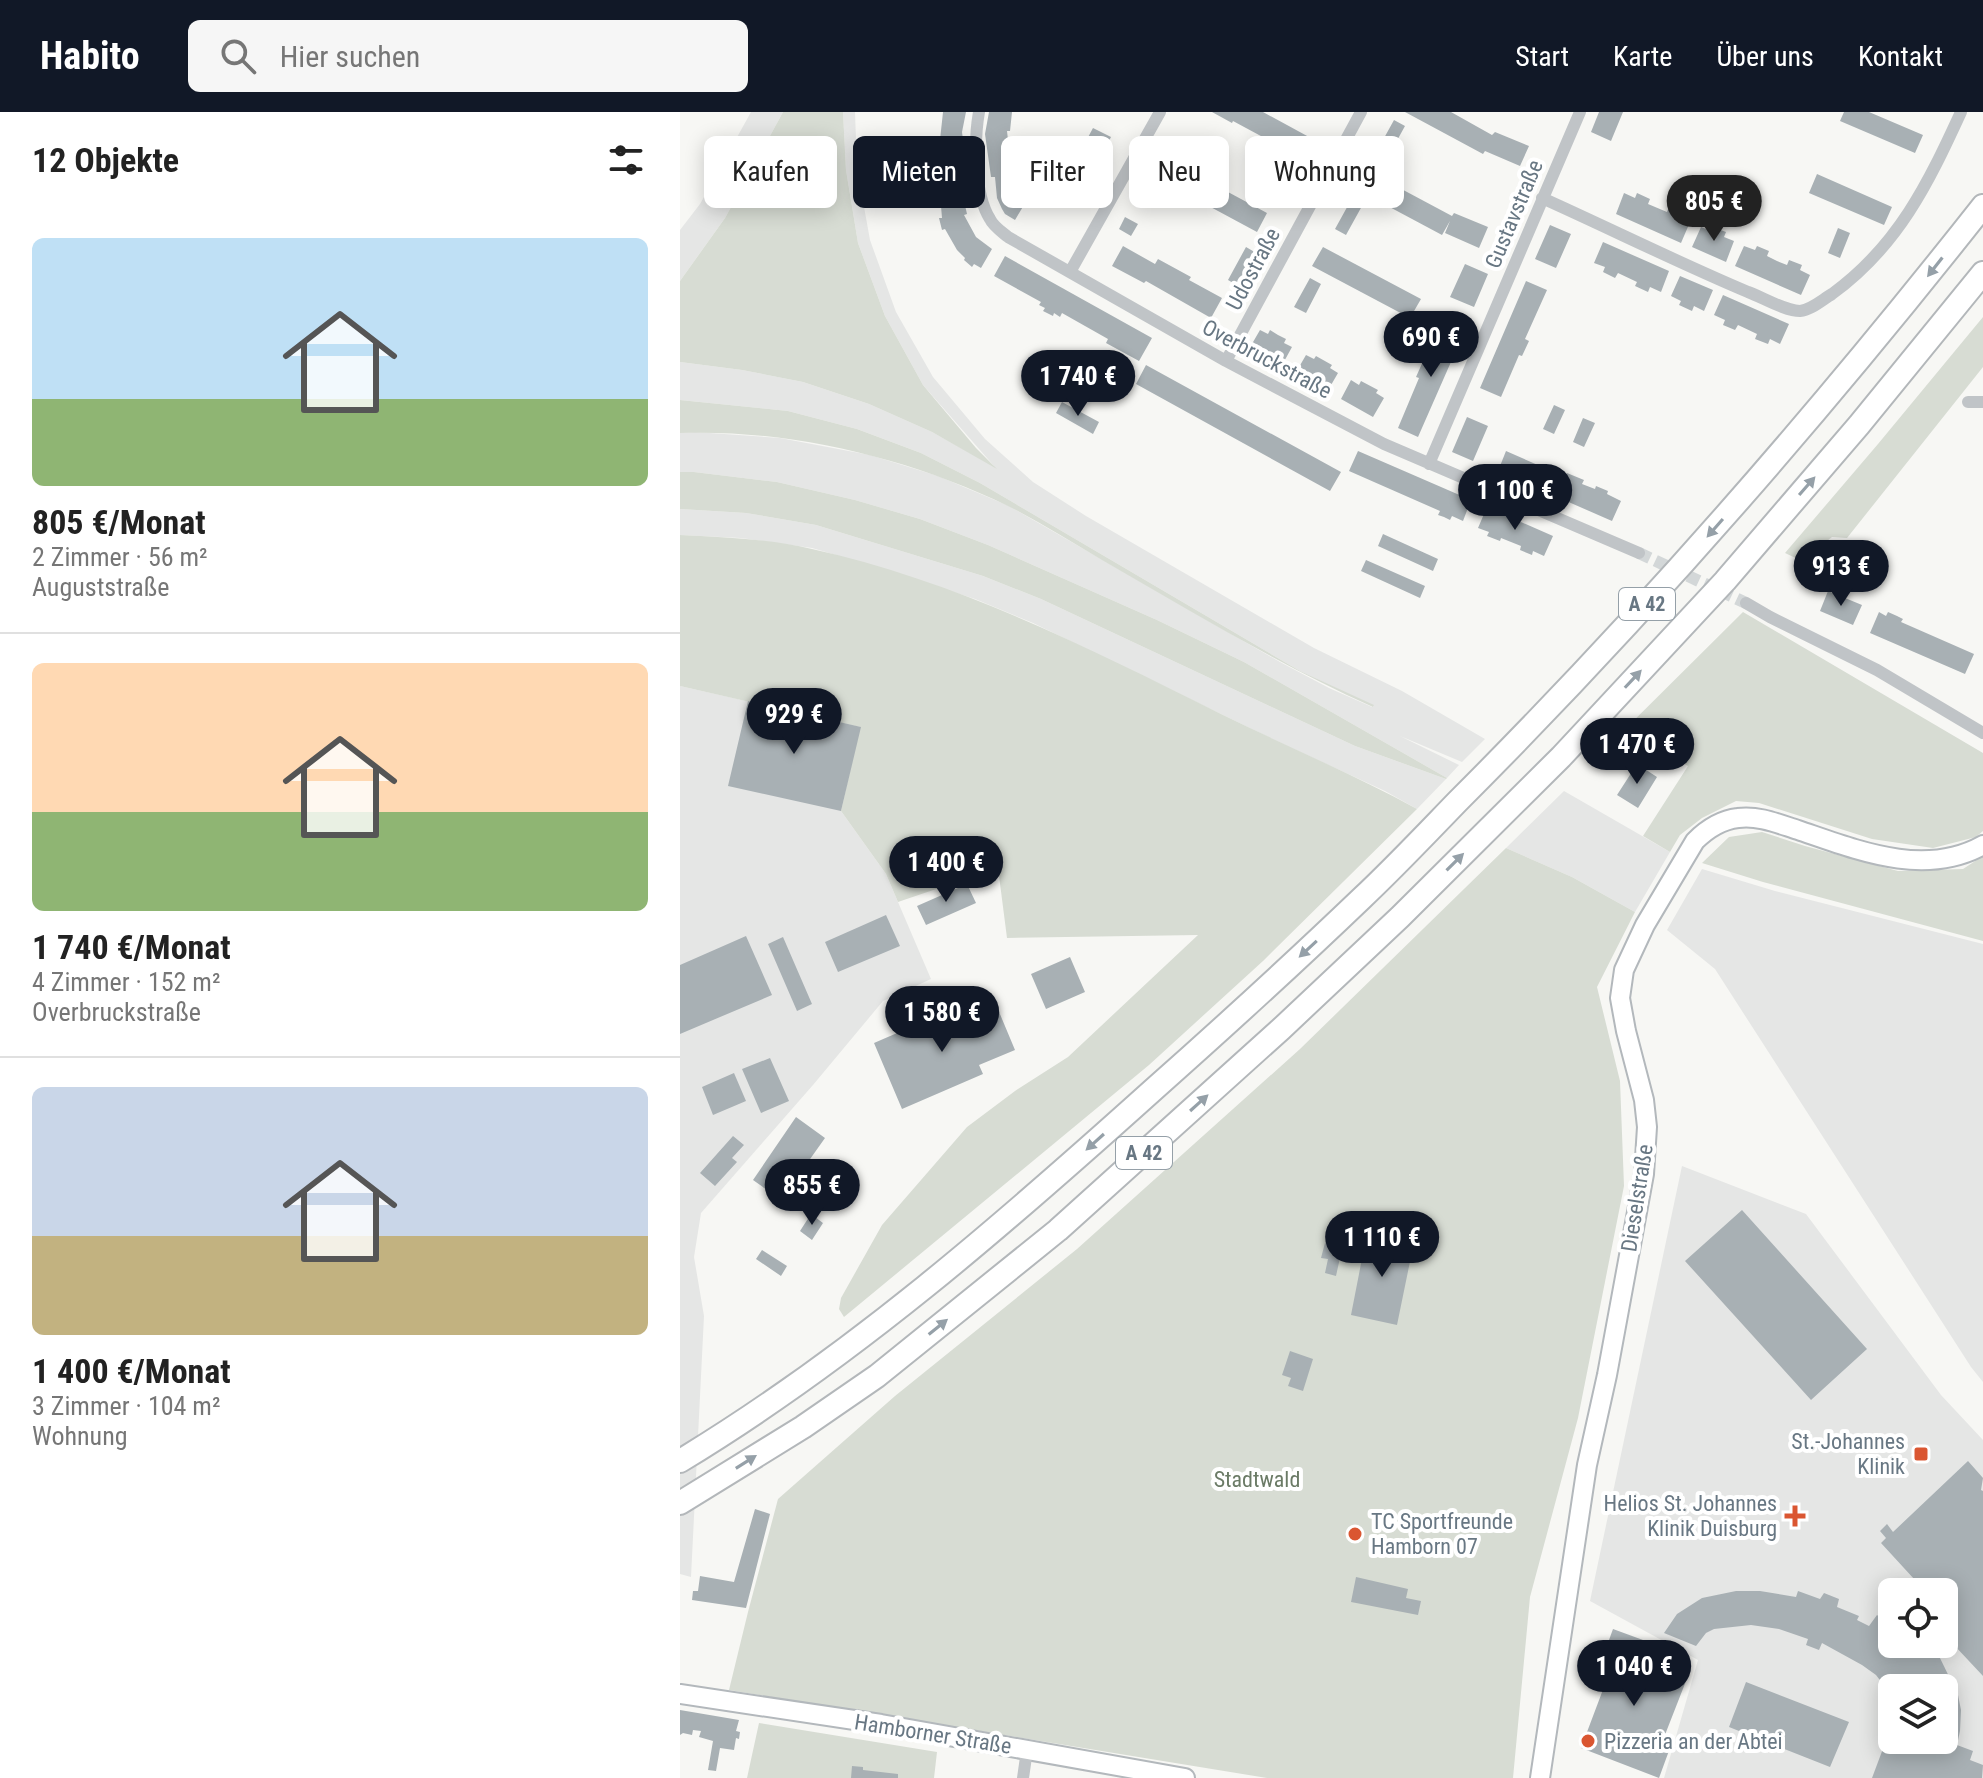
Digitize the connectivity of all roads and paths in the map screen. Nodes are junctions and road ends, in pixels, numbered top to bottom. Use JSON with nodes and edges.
{"nodes":[{"id":1,"x":979,"y":112,"type":"edge"},
{"id":2,"x":1160,"y":112,"type":"edge"},
{"id":3,"x":1361,"y":112,"type":"edge"},
{"id":4,"x":1580,"y":112,"type":"edge"},
{"id":5,"x":1961,"y":112,"type":"edge"},
{"id":6,"x":1542,"y":198,"type":"junction"},
{"id":7,"x":1983,"y":206,"type":"edge"},
{"id":8,"x":1070,"y":272,"type":"junction"},
{"id":9,"x":1983,"y":273,"type":"edge"},
{"id":10,"x":1226,"y":361,"type":"junction"},
{"id":11,"x":1968,"y":402,"type":"dead end"},
{"id":12,"x":1983,"y":402,"type":"edge"},
{"id":13,"x":1429,"y":464,"type":"junction"},
{"id":14,"x":1639,"y":553,"type":"tunnel mouth"},
{"id":15,"x":1746,"y":603,"type":"tunnel mouth"},
{"id":16,"x":1983,"y":733,"type":"edge"},
{"id":17,"x":1983,"y":845,"type":"edge"},
{"id":18,"x":680,"y":1461,"type":"edge"},
{"id":19,"x":680,"y":1503,"type":"edge"},
{"id":20,"x":680,"y":1694,"type":"edge"},
{"id":21,"x":1027,"y":1750,"type":"junction"},
{"id":22,"x":1023,"y":1778,"type":"edge"},
{"id":23,"x":1185,"y":1778,"type":"edge"},
{"id":24,"x":1540,"y":1778,"type":"edge"}],
"edges":[{"from":1,"to":8,"type":"street","name":"Overbruckstraße"},
{"from":2,"to":8,"type":"street"},
{"from":3,"to":10,"type":"street","name":"Udostraße"},
{"from":4,"to":6,"type":"street","name":"Gustavstraße"},
{"from":5,"to":6,"type":"street"},
{"from":6,"to":13,"type":"street","name":"Gustavstraße"},
{"from":7,"to":18,"type":"highway","number":"A 42","one_way":true},
{"from":8,"to":10,"type":"street","name":"Overbruckstraße"},
{"from":19,"to":9,"type":"highway","number":"A 42","one_way":true},
{"from":10,"to":13,"type":"street","name":"Overbruckstraße"},
{"from":11,"to":12,"type":"street"},
{"from":13,"to":14,"type":"street","name":"Overbruckstraße"},
{"from":15,"to":16,"type":"street"},
{"from":17,"to":24,"type":"street","name":"Dieselstraße"},
{"from":20,"to":21,"type":"street","name":"Hamborner Straße"},
{"from":21,"to":22,"type":"street"},
{"from":21,"to":23,"type":"street","name":"Hamborner Straße"}]}
